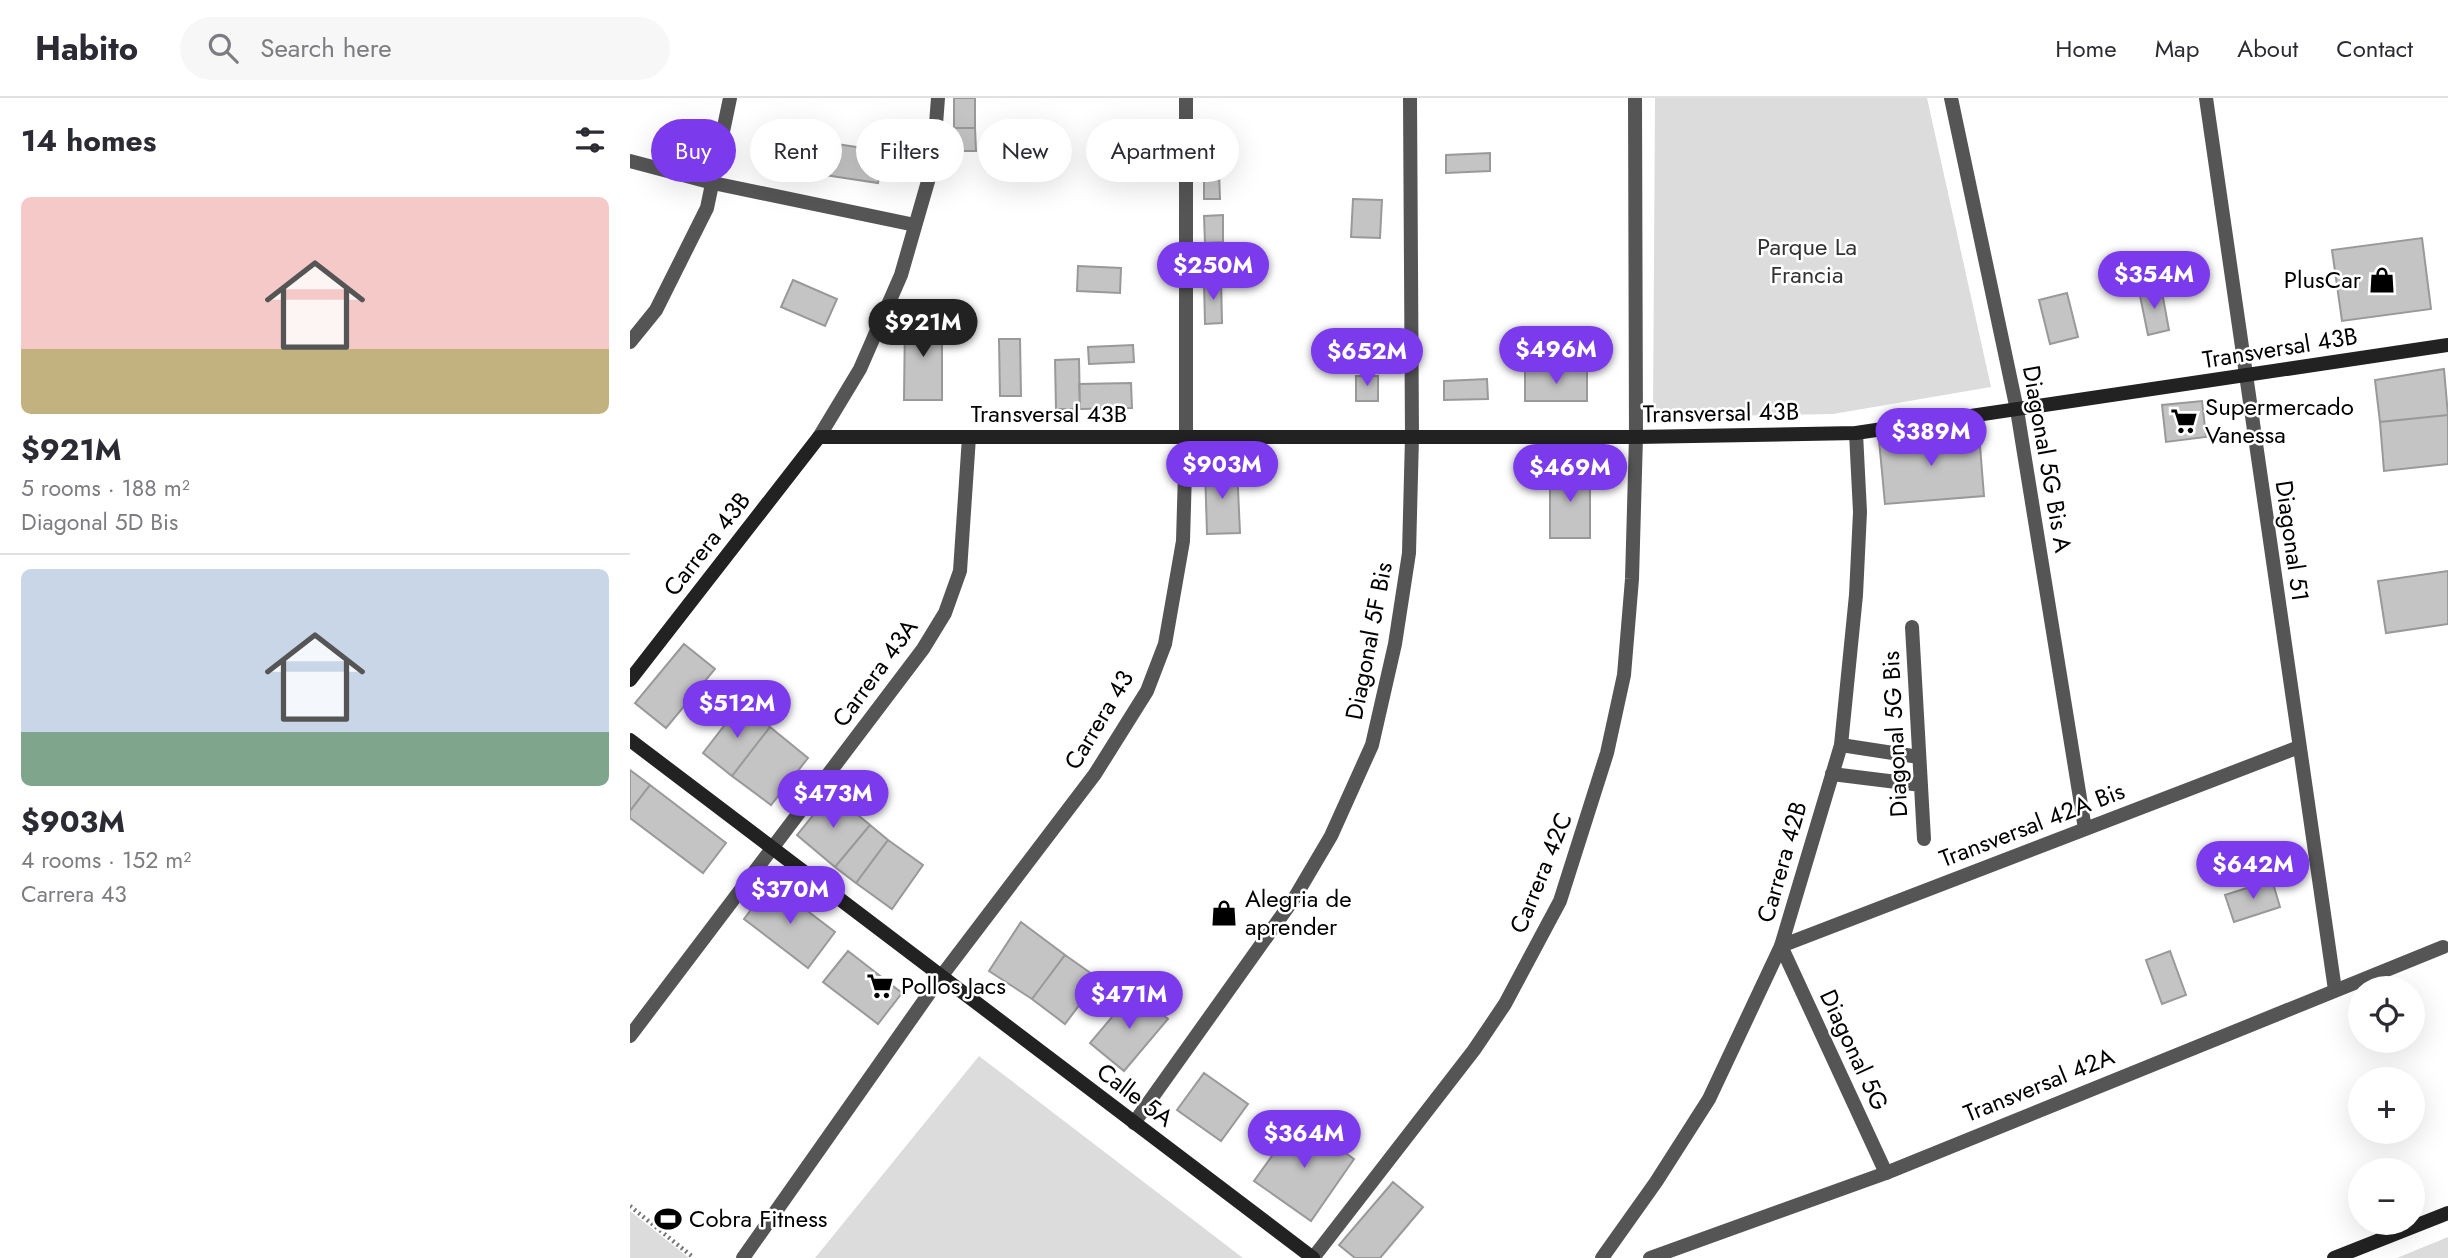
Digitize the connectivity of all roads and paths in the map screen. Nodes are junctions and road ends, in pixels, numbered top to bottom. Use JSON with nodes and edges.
{"nodes":[{"id":1,"x":730,"y":98,"type":"edge"},
{"id":2,"x":938,"y":98,"type":"edge"},
{"id":3,"x":1186,"y":98,"type":"edge"},
{"id":4,"x":1410,"y":98,"type":"edge"},
{"id":5,"x":1635,"y":98,"type":"edge"},
{"id":6,"x":1951,"y":98,"type":"edge"},
{"id":7,"x":2206,"y":98,"type":"edge"},
{"id":8,"x":630,"y":161,"type":"edge"},
{"id":9,"x":713,"y":183,"type":"junction"},
{"id":10,"x":915,"y":225,"type":"junction"},
{"id":11,"x":630,"y":342,"type":"edge"},
{"id":12,"x":2448,"y":345,"type":"edge"},
{"id":13,"x":2245,"y":376,"type":"junction"},
{"id":14,"x":2017,"y":410,"type":"junction"},
{"id":15,"x":1857,"y":433,"type":"junction"},
{"id":16,"x":819,"y":437,"type":"junction"},
{"id":17,"x":969,"y":437,"type":"junction"},
{"id":18,"x":1186,"y":437,"type":"junction"},
{"id":19,"x":1412,"y":437,"type":"junction"},
{"id":20,"x":1636,"y":437,"type":"junction"},
{"id":21,"x":1912,"y":627,"type":"dead end"},
{"id":22,"x":630,"y":680,"type":"edge"},
{"id":23,"x":630,"y":740,"type":"edge"},
{"id":24,"x":1841,"y":745,"type":"junction"},
{"id":25,"x":2299,"y":747,"type":"junction"},
{"id":26,"x":1919,"y":757,"type":"junction"},
{"id":27,"x":1832,"y":775,"type":"junction"},
{"id":28,"x":1921,"y":785,"type":"junction"},
{"id":29,"x":2085,"y":830,"type":"junction"},
{"id":30,"x":1924,"y":839,"type":"dead end"},
{"id":31,"x":771,"y":849,"type":"junction"},
{"id":32,"x":1781,"y":946,"type":"junction"},
{"id":33,"x":2443,"y":947,"type":"dead end"},
{"id":34,"x":940,"y":978,"type":"junction"},
{"id":35,"x":2335,"y":990,"type":"junction"},
{"id":36,"x":630,"y":1036,"type":"edge"},
{"id":37,"x":1134,"y":1123,"type":"junction"},
{"id":38,"x":1886,"y":1172,"type":"junction"},
{"id":39,"x":630,"y":1206,"type":"edge"},
{"id":40,"x":2448,"y":1213,"type":"edge"},
{"id":41,"x":694,"y":1258,"type":"edge"},
{"id":42,"x":743,"y":1258,"type":"edge"},
{"id":43,"x":1313,"y":1258,"type":"edge"},
{"id":44,"x":1602,"y":1258,"type":"edge"},
{"id":45,"x":1650,"y":1258,"type":"edge"},
{"id":46,"x":2334,"y":1258,"type":"edge"}],
"edges":[{"from":1,"to":9,"type":"street"},
{"from":2,"to":10,"type":"street"},
{"from":3,"to":18,"type":"street","name":"Carrera 43"},
{"from":4,"to":19,"type":"street","name":"Diagonal 5F Bis"},
{"from":5,"to":20,"type":"street","name":"Carrera 42C"},
{"from":6,"to":14,"type":"street","name":"Diagonal 5G Bis A"},
{"from":7,"to":13,"type":"street","name":"Diagonal 51"},
{"from":8,"to":9,"type":"street"},
{"from":9,"to":10,"type":"street"},
{"from":9,"to":11,"type":"street"},
{"from":10,"to":16,"type":"street"},
{"from":12,"to":13,"type":"street","name":"Transversal 43B"},
{"from":13,"to":14,"type":"street","name":"Transversal 43B"},
{"from":13,"to":25,"type":"street","name":"Diagonal 51"},
{"from":14,"to":15,"type":"street","name":"Transversal 43B"},
{"from":14,"to":29,"type":"street","name":"Diagonal 5G Bis A"},
{"from":15,"to":20,"type":"street","name":"Transversal 43B"},
{"from":15,"to":24,"type":"street","name":"Carrera 42B"},
{"from":16,"to":17,"type":"street","name":"Transversal 43B"},
{"from":16,"to":22,"type":"street","name":"Carrera 43B"},
{"from":17,"to":18,"type":"street","name":"Transversal 43B"},
{"from":17,"to":31,"type":"street","name":"Carrera 43A"},
{"from":18,"to":19,"type":"street","name":"Transversal 43B"},
{"from":18,"to":34,"type":"street","name":"Carrera 43"},
{"from":19,"to":20,"type":"street","name":"Transversal 43B"},
{"from":19,"to":37,"type":"street","name":"Diagonal 5F Bis"},
{"from":20,"to":43,"type":"street","name":"Carrera 42C"},
{"from":21,"to":26,"type":"street","name":"Diagonal 5G Bis"},
{"from":23,"to":31,"type":"street","name":"Calle 5A"},
{"from":24,"to":26,"type":"street"},
{"from":24,"to":27,"type":"street","name":"Carrera 42B"},
{"from":25,"to":29,"type":"street","name":"Transversal 42A Bis"},
{"from":25,"to":35,"type":"street","name":"Diagonal 51"},
{"from":26,"to":28,"type":"street","name":"Diagonal 5G Bis"},
{"from":27,"to":28,"type":"street"},
{"from":27,"to":32,"type":"street","name":"Carrera 42B"},
{"from":28,"to":30,"type":"street","name":"Diagonal 5G Bis"},
{"from":29,"to":32,"type":"street","name":"Transversal 42A Bis"},
{"from":31,"to":34,"type":"street","name":"Calle 5A"},
{"from":31,"to":36,"type":"street","name":"Carrera 43A"},
{"from":32,"to":38,"type":"street","name":"Diagonal 5G"},
{"from":32,"to":44,"type":"street","name":"Carrera 42B"},
{"from":33,"to":35,"type":"street","name":"Transversal 42A"},
{"from":34,"to":37,"type":"street","name":"Calle 5A"},
{"from":34,"to":42,"type":"street","name":"Carrera 43"},
{"from":35,"to":38,"type":"street","name":"Transversal 42A"},
{"from":37,"to":43,"type":"street","name":"Calle 5A"},
{"from":38,"to":45,"type":"street","name":"Transversal 42A"},
{"from":39,"to":41,"type":"path"},
{"from":40,"to":46,"type":"street"}]}
